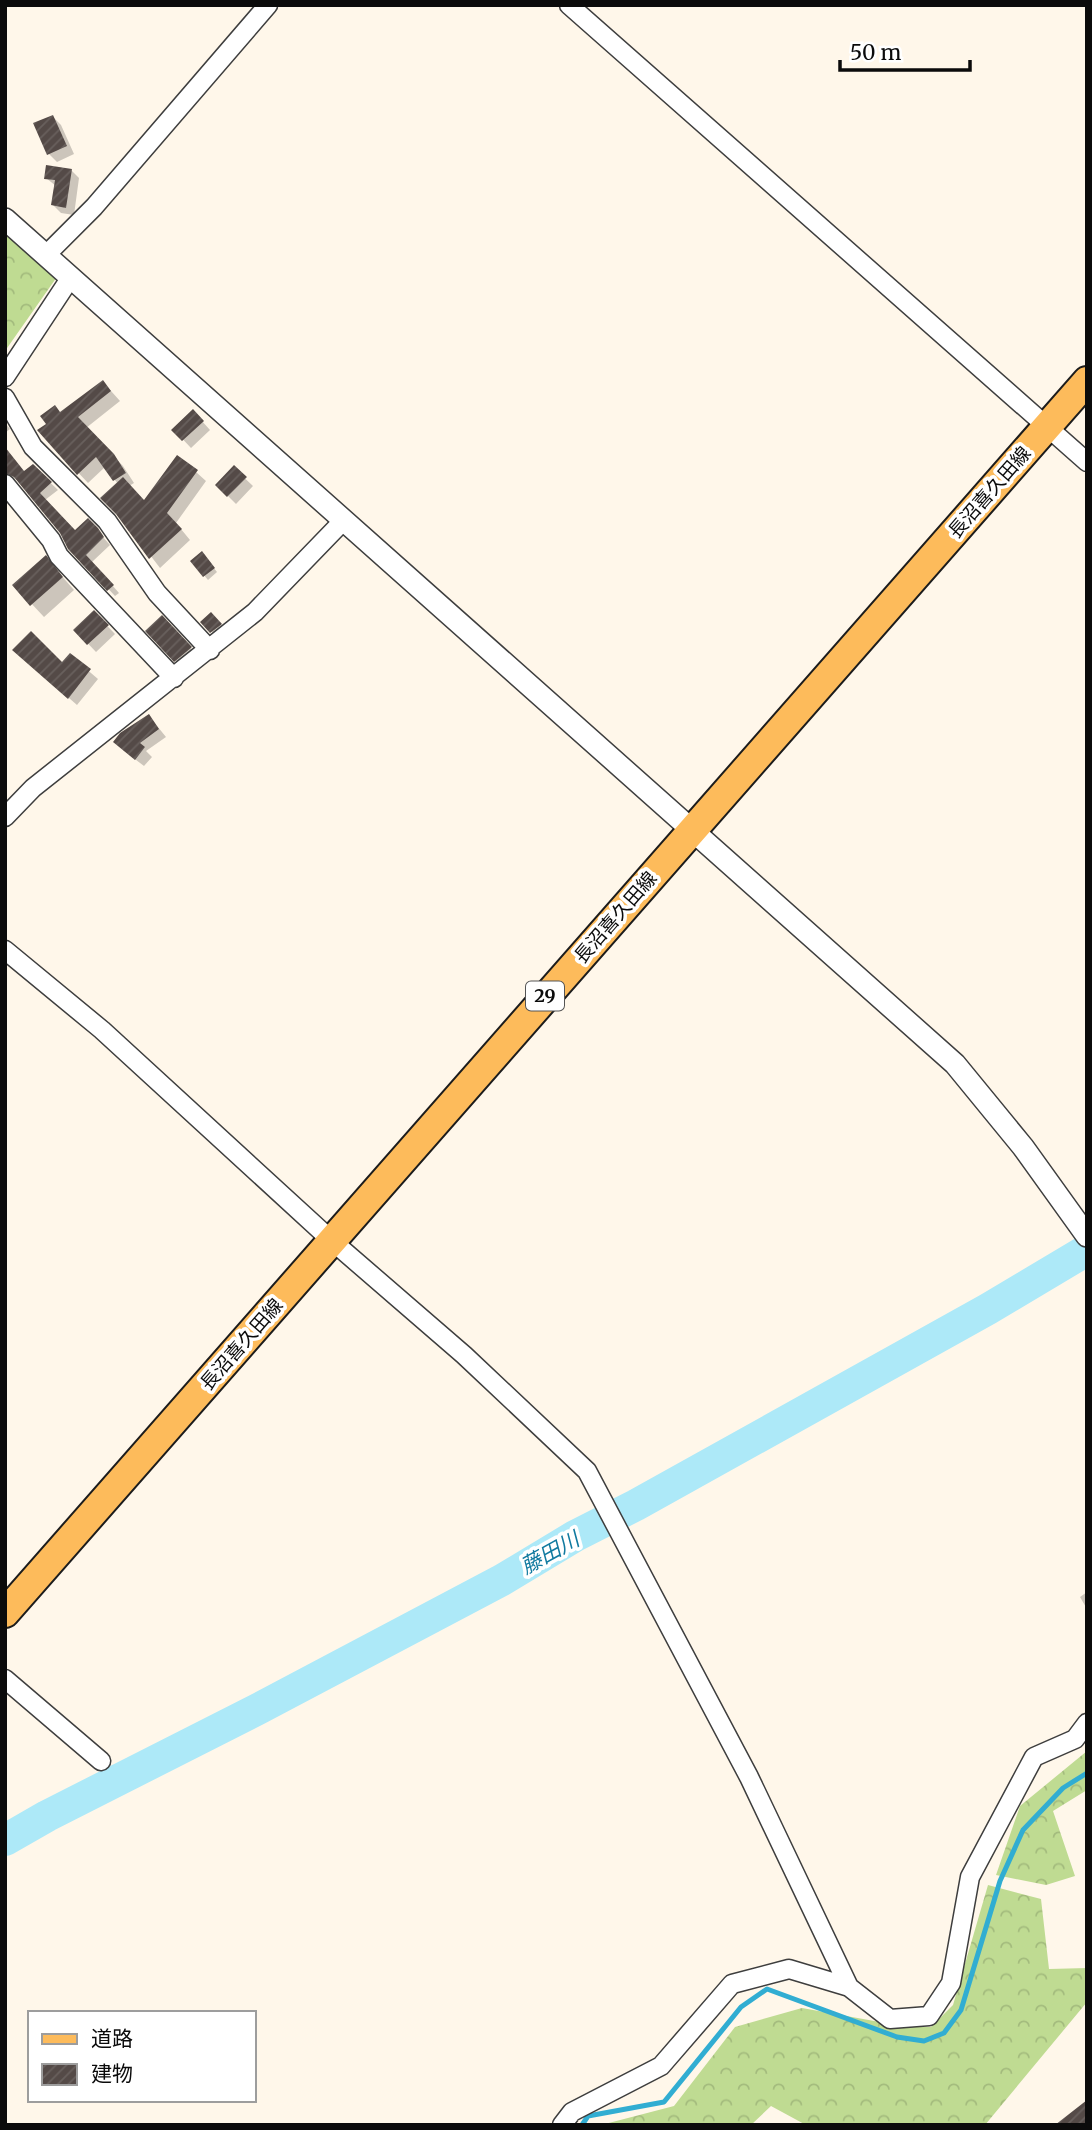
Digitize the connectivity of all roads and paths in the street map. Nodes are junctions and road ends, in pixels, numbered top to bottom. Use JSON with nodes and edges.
{"nodes":[{"id":1,"x":268,"y":5,"type":"edge"},
{"id":2,"x":569,"y":5,"type":"edge"},
{"id":3,"x":5,"y":219,"type":"edge"},
{"id":4,"x":47,"y":254,"type":"junction"},
{"id":5,"x":71,"y":277,"type":"junction"},
{"id":6,"x":5,"y":376,"type":"edge"},
{"id":7,"x":1087,"y":381,"type":"edge"},
{"id":8,"x":5,"y":398,"type":"edge"},
{"id":9,"x":1047,"y":426,"type":"junction"},
{"id":10,"x":1087,"y":462,"type":"edge"},
{"id":11,"x":5,"y":484,"type":"edge"},
{"id":12,"x":344,"y":520,"type":"junction"},
{"id":13,"x":210,"y":650,"type":"junction"},
{"id":14,"x":174,"y":678,"type":"junction"},
{"id":15,"x":5,"y":817,"type":"edge"},
{"id":16,"x":691,"y":830,"type":"junction"},
{"id":17,"x":5,"y":950,"type":"edge"},
{"id":18,"x":1087,"y":1237,"type":"edge"},
{"id":19,"x":331,"y":1240,"type":"junction"},
{"id":20,"x":5,"y":1613,"type":"edge"},
{"id":21,"x":5,"y":1679,"type":"edge"},
{"id":22,"x":1087,"y":1723,"type":"edge"},
{"id":23,"x":100,"y":1761,"type":"dead end"},
{"id":24,"x":849,"y":1987,"type":"junction"},
{"id":25,"x":562,"y":2125,"type":"edge"}],
"edges":[{"from":1,"to":4,"type":"street"},
{"from":2,"to":9,"type":"street"},
{"from":3,"to":4,"type":"street"},
{"from":4,"to":5,"type":"street"},
{"from":5,"to":6,"type":"street"},
{"from":5,"to":12,"type":"street"},
{"from":7,"to":9,"type":"main road","name":"長沼喜久田線","number":"29"},
{"from":8,"to":13,"type":"street"},
{"from":9,"to":10,"type":"street"},
{"from":9,"to":16,"type":"main road","name":"長沼喜久田線","number":"29"},
{"from":11,"to":14,"type":"street"},
{"from":12,"to":13,"type":"street"},
{"from":12,"to":16,"type":"street"},
{"from":13,"to":14,"type":"street"},
{"from":14,"to":15,"type":"street"},
{"from":16,"to":18,"type":"street"},
{"from":16,"to":19,"type":"main road","name":"長沼喜久田線","number":"29"},
{"from":17,"to":19,"type":"street"},
{"from":19,"to":20,"type":"main road","name":"長沼喜久田線","number":"29"},
{"from":19,"to":24,"type":"street"},
{"from":21,"to":23,"type":"street"},
{"from":22,"to":24,"type":"street"},
{"from":24,"to":25,"type":"street"}]}
